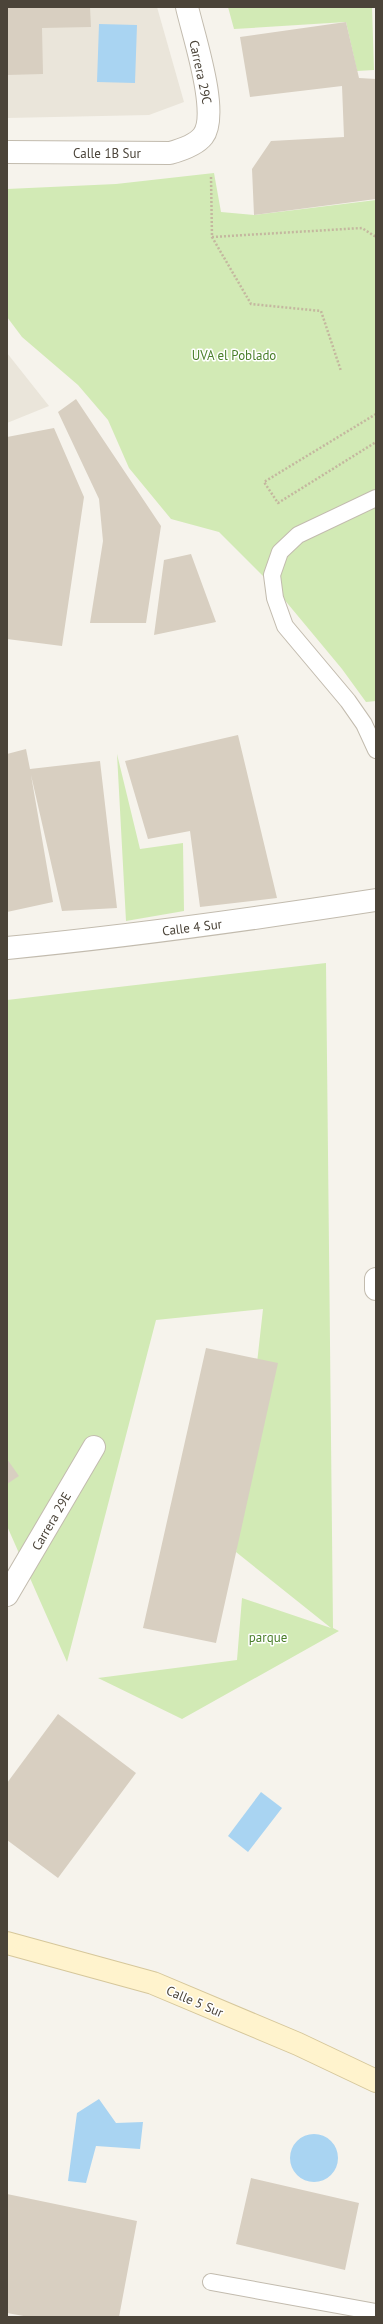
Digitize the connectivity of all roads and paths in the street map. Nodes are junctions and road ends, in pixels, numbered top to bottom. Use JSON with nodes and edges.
{"nodes":[{"id":1,"x":187,"y":7,"type":"edge"},
{"id":2,"x":203,"y":137,"type":"joint"},
{"id":3,"x":7,"y":152,"type":"edge"},
{"id":4,"x":212,"y":177,"type":"dead end"},
{"id":5,"x":212,"y":237,"type":"junction"},
{"id":6,"x":376,"y":237,"type":"edge"},
{"id":7,"x":341,"y":371,"type":"dead end"},
{"id":8,"x":376,"y":414,"type":"edge"},
{"id":9,"x":376,"y":442,"type":"edge"},
{"id":10,"x":376,"y":498,"type":"edge"},
{"id":11,"x":376,"y":750,"type":"edge"},
{"id":12,"x":376,"y":900,"type":"edge"},
{"id":13,"x":7,"y":948,"type":"edge"},
{"id":14,"x":376,"y":1279,"type":"edge"},
{"id":15,"x":376,"y":1287,"type":"edge"},
{"id":16,"x":94,"y":1447,"type":"dead end"},
{"id":17,"x":7,"y":1595,"type":"edge"},
{"id":18,"x":7,"y":1943,"type":"edge"},
{"id":19,"x":376,"y":2081,"type":"edge"},
{"id":20,"x":211,"y":2282,"type":"dead end"},
{"id":21,"x":376,"y":2312,"type":"edge"}],
"edges":[{"from":1,"to":2,"type":"street","name":"Carrera 29C"},
{"from":2,"to":3,"type":"street","name":"Calle 1B Sur"},
{"from":4,"to":5,"type":"path"},
{"from":5,"to":6,"type":"path"},
{"from":5,"to":7,"type":"path"},
{"from":8,"to":9,"type":"path"},
{"from":10,"to":11,"type":"lane"},
{"from":12,"to":13,"type":"street","name":"Calle 4 Sur"},
{"from":14,"to":15,"type":"street"},
{"from":16,"to":17,"type":"street","name":"Carrera 29E"},
{"from":18,"to":19,"type":"street","name":"Calle 5 Sur"},
{"from":20,"to":21,"type":"lane"}]}
